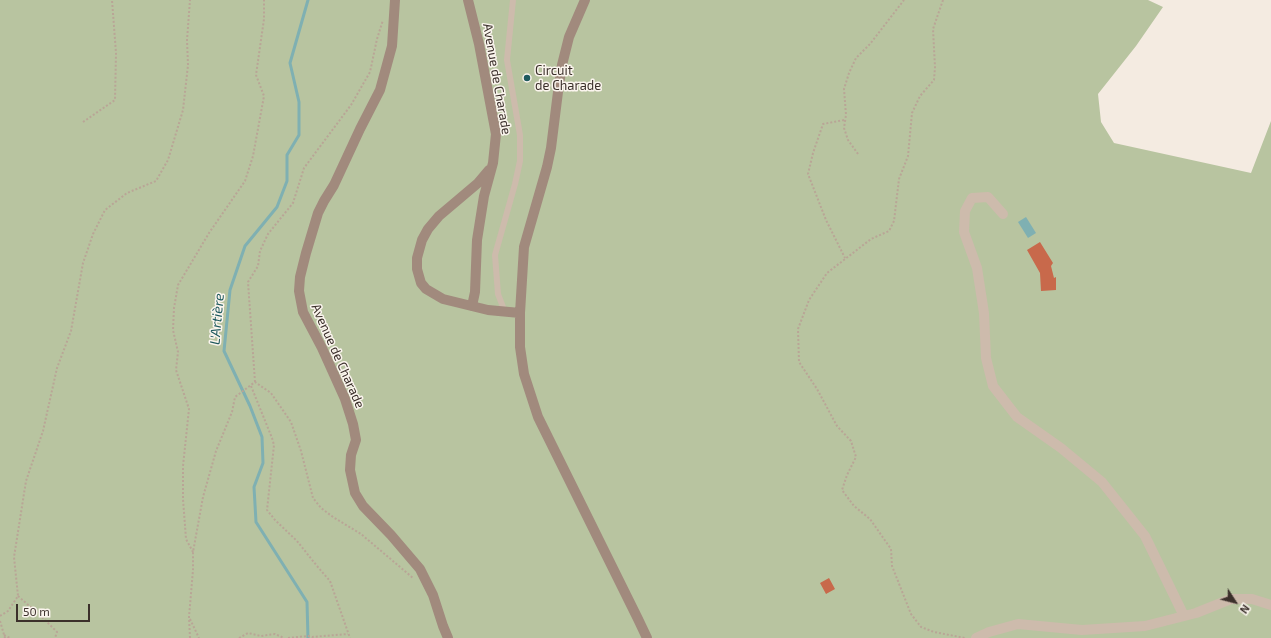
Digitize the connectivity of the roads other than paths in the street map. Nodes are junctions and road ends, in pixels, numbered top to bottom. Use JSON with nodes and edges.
{"nodes":[{"id":1,"x":395,"y":0,"type":"edge"},
{"id":2,"x":468,"y":0,"type":"edge"},
{"id":3,"x":513,"y":0,"type":"edge"},
{"id":4,"x":585,"y":0,"type":"edge"},
{"id":5,"x":493,"y":163,"type":"junction"},
{"id":6,"x":1003,"y":214,"type":"dead end"},
{"id":7,"x":472,"y":306,"type":"junction"},
{"id":8,"x":505,"y":312,"type":"junction"},
{"id":9,"x":520,"y":313,"type":"junction"},
{"id":10,"x":1271,"y":605,"type":"edge"},
{"id":11,"x":1184,"y":616,"type":"junction"},
{"id":12,"x":448,"y":638,"type":"edge"},
{"id":13,"x":647,"y":638,"type":"edge"},
{"id":14,"x":976,"y":638,"type":"edge"}],
"edges":[{"from":1,"to":12,"type":"street","name":"Avenue de Charade"},
{"from":2,"to":5,"type":"street","name":"Avenue de Charade"},
{"from":3,"to":8,"type":"lane"},
{"from":4,"to":9,"type":"street"},
{"from":5,"to":7,"type":"street","name":"Avenue de Charade"},
{"from":5,"to":7,"type":"street"},
{"from":6,"to":11,"type":"street"},
{"from":7,"to":8,"type":"street"},
{"from":8,"to":9,"type":"street"},
{"from":9,"to":13,"type":"street"},
{"from":10,"to":11,"type":"street"},
{"from":11,"to":14,"type":"street"}]}
